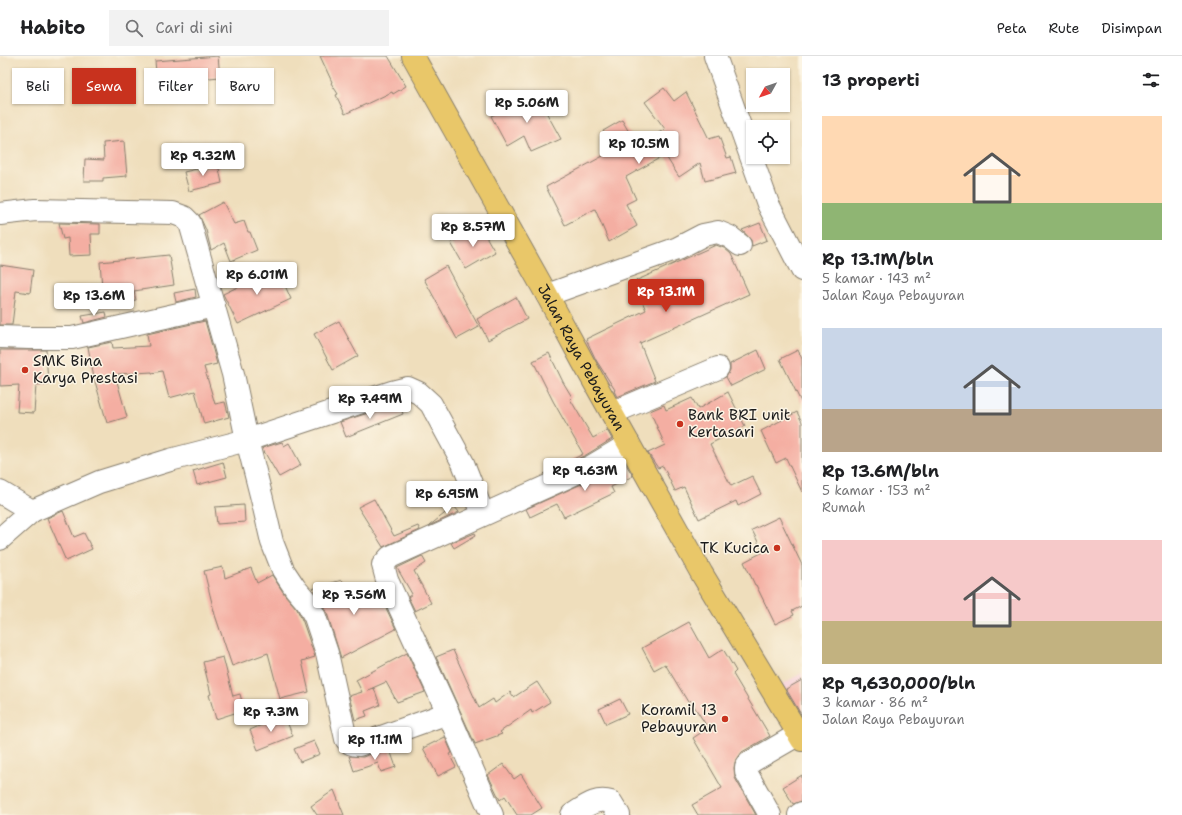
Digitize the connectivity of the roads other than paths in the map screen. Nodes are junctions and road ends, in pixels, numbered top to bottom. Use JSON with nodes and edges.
{"nodes":[{"id":1,"x":413,"y":56,"type":"edge"},
{"id":2,"x":715,"y":56,"type":"edge"},
{"id":3,"x":0,"y":214,"type":"edge"},
{"id":4,"x":740,"y":245,"type":"dead end"},
{"id":5,"x":802,"y":270,"type":"edge"},
{"id":6,"x":547,"y":295,"type":"junction"},
{"id":7,"x":214,"y":306,"type":"junction"},
{"id":8,"x":0,"y":337,"type":"edge"},
{"id":9,"x":718,"y":368,"type":"dead end"},
{"id":10,"x":612,"y":413,"type":"junction"},
{"id":11,"x":247,"y":440,"type":"junction"},
{"id":12,"x":629,"y":444,"type":"junction"},
{"id":13,"x":0,"y":492,"type":"edge"},
{"id":14,"x":32,"y":511,"type":"junction"},
{"id":15,"x":483,"y":514,"type":"junction"},
{"id":16,"x":0,"y":539,"type":"edge"},
{"id":17,"x":448,"y":713,"type":"junction"},
{"id":18,"x":800,"y":737,"type":"edge"},
{"id":19,"x":802,"y":813,"type":"edge"},
{"id":20,"x":492,"y":815,"type":"edge"},
{"id":21,"x":572,"y":815,"type":"edge"},
{"id":22,"x":619,"y":815,"type":"edge"},
{"id":23,"x":770,"y":815,"type":"edge"},
{"id":24,"x":799,"y":815,"type":"edge"}],
"edges":[{"from":1,"to":6,"type":"main road","name":"Jalan Raya Pebayuran"},
{"from":2,"to":5,"type":"street"},
{"from":3,"to":7,"type":"street"},
{"from":4,"to":6,"type":"street"},
{"from":6,"to":10,"type":"main road","name":"Jalan Raya Pebayuran"},
{"from":7,"to":8,"type":"street"},
{"from":7,"to":11,"type":"street"},
{"from":9,"to":10,"type":"street"},
{"from":10,"to":12,"type":"main road","name":"Jalan Raya Pebayuran"},
{"from":11,"to":14,"type":"street"},
{"from":11,"to":15,"type":"street"},
{"from":11,"to":17,"type":"street"},
{"from":12,"to":15,"type":"street"},
{"from":12,"to":18,"type":"main road","name":"Jalan Raya Pebayuran"},
{"from":13,"to":14,"type":"street"},
{"from":14,"to":16,"type":"street"},
{"from":15,"to":17,"type":"street"},
{"from":17,"to":20,"type":"street"},
{"from":18,"to":23,"type":"street"},
{"from":19,"to":24,"type":"street"},
{"from":21,"to":22,"type":"street"}]}
